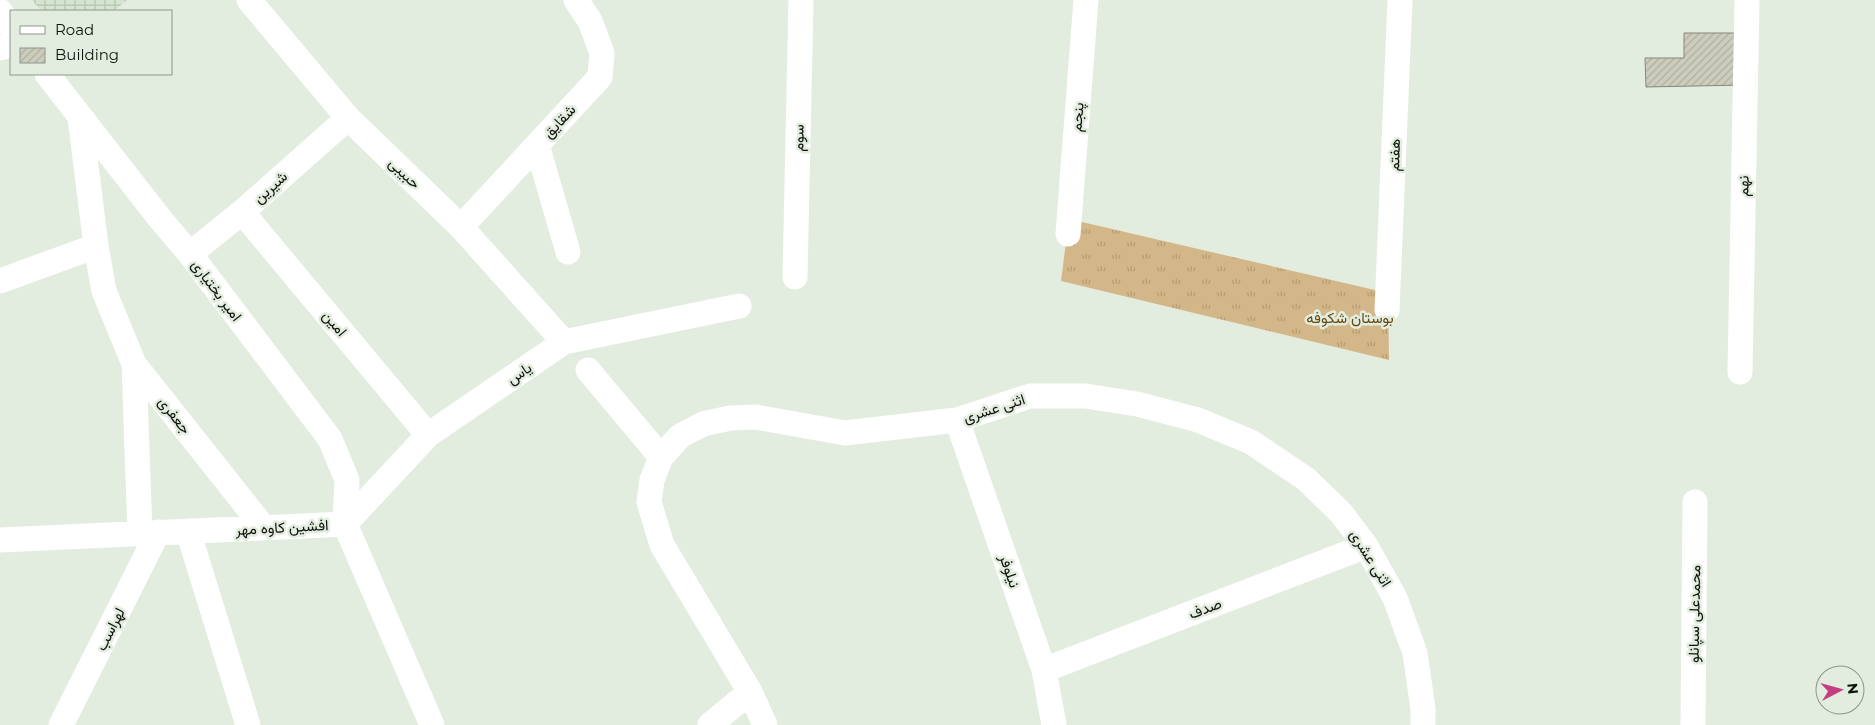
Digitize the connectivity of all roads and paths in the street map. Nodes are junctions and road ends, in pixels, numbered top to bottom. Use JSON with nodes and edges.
{"nodes":[{"id":1,"x":249,"y":0,"type":"edge"},
{"id":2,"x":576,"y":0,"type":"edge"},
{"id":3,"x":801,"y":0,"type":"edge"},
{"id":4,"x":1086,"y":0,"type":"edge"},
{"id":5,"x":1400,"y":0,"type":"edge"},
{"id":6,"x":1747,"y":0,"type":"edge"},
{"id":7,"x":0,"y":11,"type":"edge"},
{"id":8,"x":10,"y":26,"type":"edge"},
{"id":9,"x":47,"y":75,"type":"edge"},
{"id":10,"x":80,"y":117,"type":"junction"},
{"id":11,"x":348,"y":118,"type":"junction"},
{"id":12,"x":537,"y":145,"type":"junction"},
{"id":13,"x":242,"y":212,"type":"junction"},
{"id":14,"x":461,"y":227,"type":"junction"},
{"id":15,"x":1068,"y":234,"type":"dead end"},
{"id":16,"x":96,"y":246,"type":"junction"},
{"id":17,"x":568,"y":252,"type":"dead end"},
{"id":18,"x":190,"y":254,"type":"junction"},
{"id":19,"x":794,"y":277,"type":"dead end"},
{"id":20,"x":0,"y":282,"type":"edge"},
{"id":21,"x":739,"y":306,"type":"dead end"},
{"id":22,"x":1387,"y":310,"type":"dead end"},
{"id":23,"x":564,"y":342,"type":"junction"},
{"id":24,"x":134,"y":364,"type":"junction"},
{"id":25,"x":588,"y":370,"type":"dead end"},
{"id":26,"x":1740,"y":372,"type":"dead end"},
{"id":27,"x":957,"y":420,"type":"junction"},
{"id":28,"x":428,"y":435,"type":"junction"},
{"id":29,"x":661,"y":457,"type":"junction"},
{"id":30,"x":1695,"y":502,"type":"dead end"},
{"id":31,"x":345,"y":524,"type":"junction"},
{"id":32,"x":264,"y":528,"type":"junction"},
{"id":33,"x":188,"y":531,"type":"junction"},
{"id":34,"x":149,"y":533,"type":"junction"},
{"id":35,"x":0,"y":540,"type":"edge"},
{"id":36,"x":1366,"y":546,"type":"junction"},
{"id":37,"x":1044,"y":670,"type":"junction"},
{"id":38,"x":750,"y":692,"type":"junction"},
{"id":39,"x":62,"y":725,"type":"edge"},
{"id":40,"x":248,"y":725,"type":"edge"},
{"id":41,"x":432,"y":725,"type":"edge"},
{"id":42,"x":710,"y":725,"type":"edge"},
{"id":43,"x":765,"y":725,"type":"edge"},
{"id":44,"x":1054,"y":725,"type":"edge"},
{"id":45,"x":1423,"y":725,"type":"edge"},
{"id":46,"x":1693,"y":725,"type":"edge"}],
"edges":[{"from":1,"to":11,"type":"street","name":"حبیبی"},
{"from":2,"to":12,"type":"street","name":"شقایق"},
{"from":3,"to":19,"type":"street","name":"سوم"},
{"from":4,"to":15,"type":"street","name":"پنجم"},
{"from":5,"to":22,"type":"street","name":"هفتم"},
{"from":6,"to":26,"type":"street","name":"نهم"},
{"from":7,"to":8,"type":"street"},
{"from":9,"to":10,"type":"street","name":"امیر بختیاری"},
{"from":10,"to":16,"type":"street","name":"جعفری"},
{"from":10,"to":18,"type":"street","name":"امیر بختیاری"},
{"from":11,"to":13,"type":"street","name":"شیرین"},
{"from":11,"to":14,"type":"street","name":"حبیبی"},
{"from":12,"to":14,"type":"street","name":"شقایق"},
{"from":12,"to":17,"type":"street"},
{"from":13,"to":18,"type":"street","name":"شیرین"},
{"from":13,"to":28,"type":"street","name":"امین"},
{"from":14,"to":23,"type":"street","name":"حبیبی"},
{"from":16,"to":20,"type":"street"},
{"from":16,"to":24,"type":"street","name":"جعفری"},
{"from":18,"to":31,"type":"street","name":"امیر بختیاری"},
{"from":21,"to":23,"type":"street","name":"یاس"},
{"from":23,"to":28,"type":"street","name":"یاس"},
{"from":24,"to":32,"type":"street","name":"جعفری"},
{"from":24,"to":34,"type":"street","name":"لهراسب"},
{"from":25,"to":29,"type":"street"},
{"from":27,"to":29,"type":"street","name":"اثنی عشری"},
{"from":27,"to":36,"type":"street","name":"اثنی عشری"},
{"from":27,"to":37,"type":"street","name":"نیلوفر"},
{"from":28,"to":31,"type":"street","name":"یاس"},
{"from":29,"to":38,"type":"street","name":"اثنی عشری"},
{"from":30,"to":46,"type":"street","name":"محمدعلی سپانلو"},
{"from":31,"to":32,"type":"street","name":"افشین کاوه مهر"},
{"from":31,"to":41,"type":"street","name":"افشین کاوه مهر"},
{"from":32,"to":33,"type":"street","name":"افشین کاوه مهر"},
{"from":33,"to":34,"type":"street","name":"افشین کاوه مهر"},
{"from":33,"to":40,"type":"street"},
{"from":34,"to":35,"type":"street","name":"افشین کاوه مهر"},
{"from":34,"to":39,"type":"street","name":"لهراسب"},
{"from":36,"to":37,"type":"street","name":"صدف"},
{"from":36,"to":45,"type":"street","name":"اثنی عشری"},
{"from":37,"to":44,"type":"street","name":"نیلوفر"},
{"from":38,"to":42,"type":"street"},
{"from":38,"to":43,"type":"street"}]}
